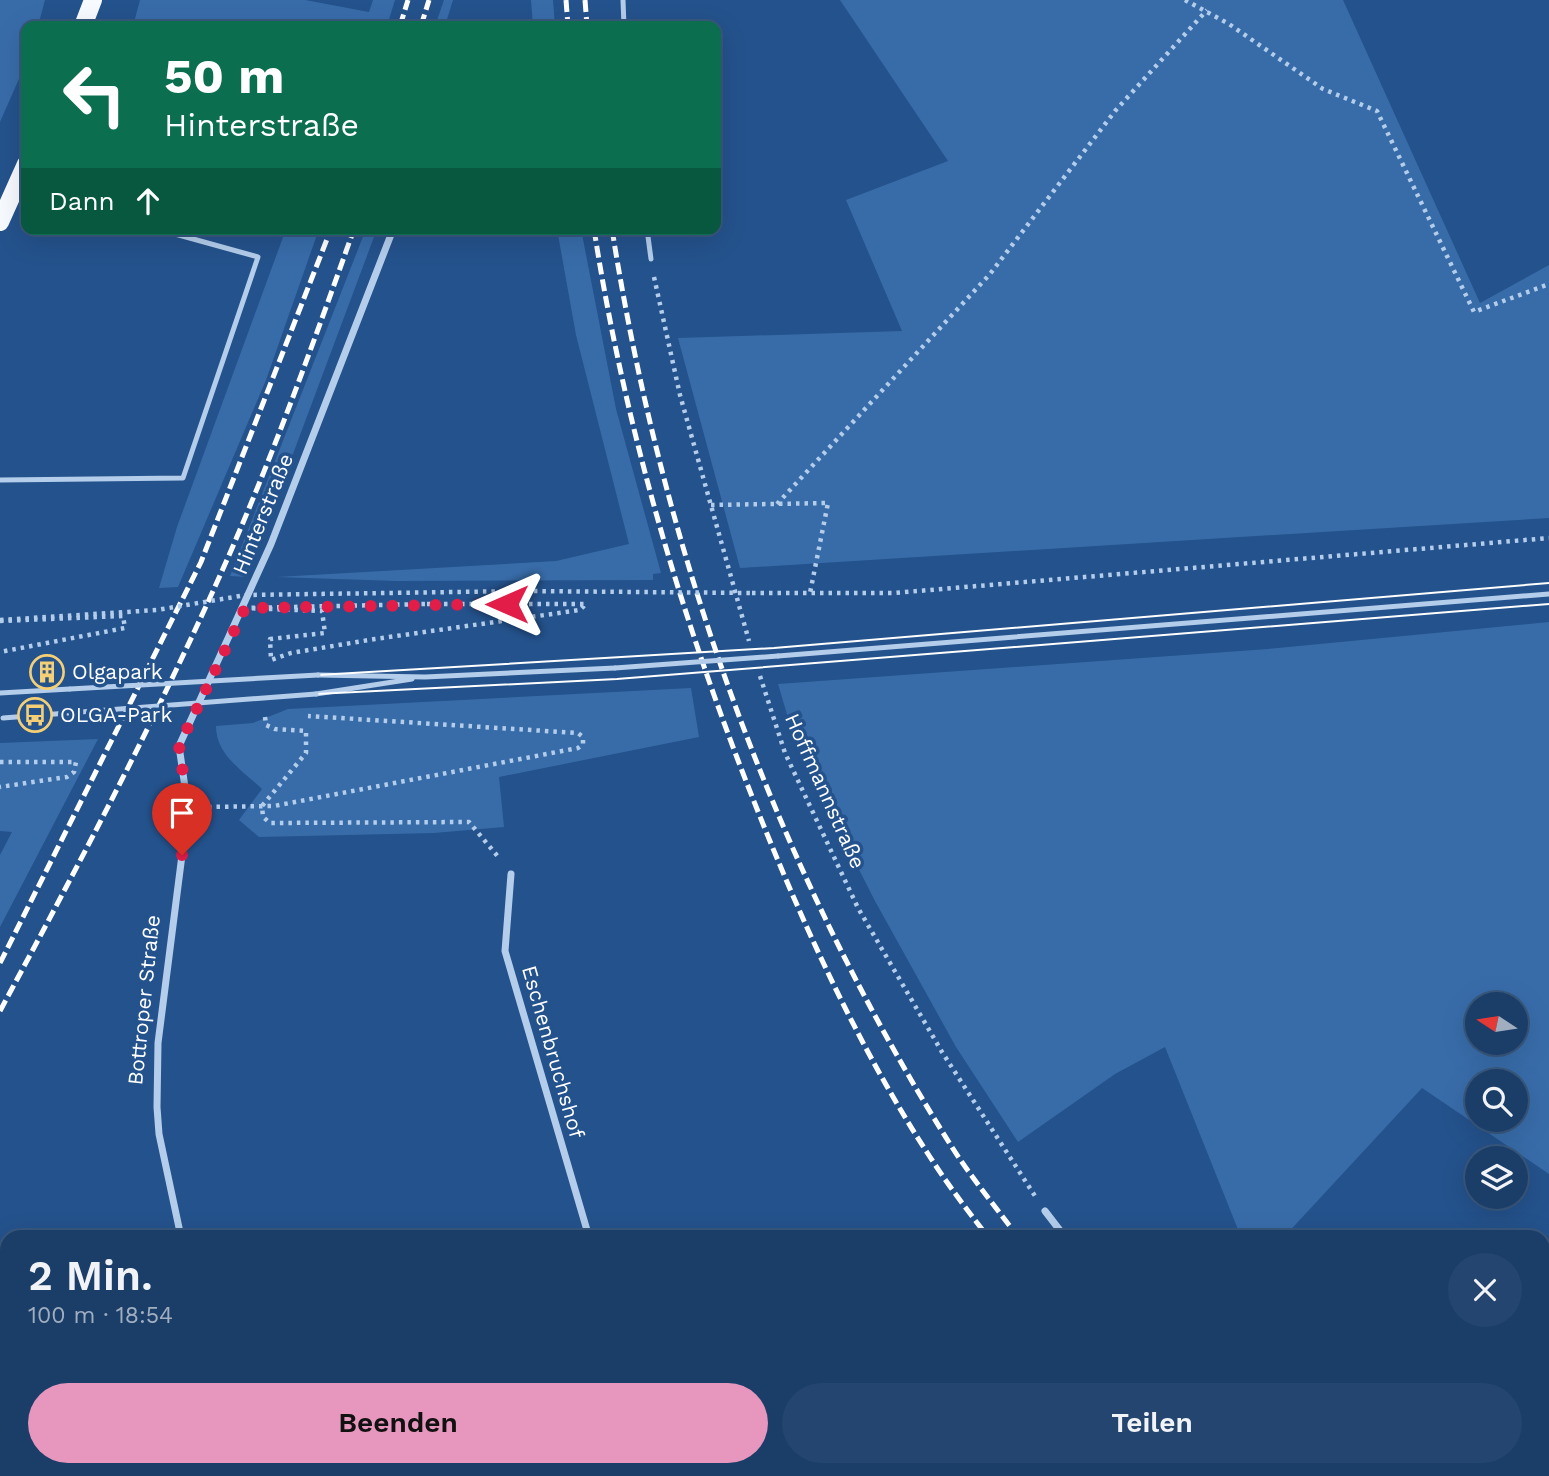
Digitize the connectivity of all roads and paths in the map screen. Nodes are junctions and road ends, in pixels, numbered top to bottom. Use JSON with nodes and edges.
{"nodes":[{"id":1,"x":93,"y":0,"type":"edge"},
{"id":2,"x":623,"y":0,"type":"edge"},
{"id":3,"x":1185,"y":0,"type":"edge"},
{"id":4,"x":1207,"y":10,"type":"junction"},
{"id":5,"x":85,"y":21,"type":"edge"},
{"id":6,"x":624,"y":21,"type":"edge"},
{"id":7,"x":19,"y":199,"type":"edge"},
{"id":8,"x":0,"y":222,"type":"edge"},
{"id":9,"x":179,"y":235,"type":"edge"},
{"id":10,"x":391,"y":235,"type":"edge"},
{"id":11,"x":648,"y":235,"type":"edge"},
{"id":12,"x":651,"y":259,"type":"joint"},
{"id":13,"x":1549,"y":284,"type":"edge"},
{"id":14,"x":0,"y":480,"type":"edge"},
{"id":15,"x":777,"y":504,"type":"junction"},
{"id":16,"x":711,"y":505,"type":"junction"},
{"id":17,"x":1549,"y":538,"type":"edge"},
{"id":18,"x":810,"y":593,"type":"junction"},
{"id":19,"x":1549,"y":594,"type":"edge"},
{"id":20,"x":245,"y":608,"type":"junction"},
{"id":21,"x":0,"y":621,"type":"edge"},
{"id":22,"x":749,"y":642,"type":"dead end"},
{"id":23,"x":0,"y":652,"type":"edge"},
{"id":24,"x":757,"y":667,"type":"dead end"},
{"id":25,"x":425,"y":677,"type":"junction"},
{"id":26,"x":0,"y":693,"type":"edge"},
{"id":27,"x":265,"y":713,"type":"dead end"},
{"id":28,"x":306,"y":716,"type":"dead end"},
{"id":29,"x":2,"y":718,"type":"edge"},
{"id":30,"x":0,"y":762,"type":"edge"},
{"id":31,"x":0,"y":787,"type":"edge"},
{"id":32,"x":262,"y":806,"type":"junction"},
{"id":33,"x":188,"y":808,"type":"junction"},
{"id":34,"x":511,"y":874,"type":"joint"},
{"id":35,"x":1045,"y":1211,"type":"joint"},
{"id":36,"x":179,"y":1230,"type":"edge"},
{"id":37,"x":587,"y":1230,"type":"edge"},
{"id":38,"x":1060,"y":1230,"type":"edge"}],
"edges":[{"from":1,"to":5,"type":"main road"},
{"from":2,"to":6,"type":"lane"},
{"from":3,"to":4,"type":"path"},
{"from":4,"to":13,"type":"path"},
{"from":4,"to":15,"type":"path"},
{"from":7,"to":8,"type":"main road"},
{"from":9,"to":14,"type":"lane"},
{"from":10,"to":20,"type":"street","name":"Hinterstraße"},
{"from":11,"to":12,"type":"lane"},
{"from":12,"to":16,"type":"path"},
{"from":15,"to":16,"type":"path"},
{"from":15,"to":18,"type":"path"},
{"from":16,"to":22,"type":"path"},
{"from":17,"to":18,"type":"path"},
{"from":18,"to":21,"type":"path","bridge":true},
{"from":19,"to":25,"type":"lane","bridge":true},
{"from":20,"to":20,"type":"path"},
{"from":20,"to":33,"type":"street","name":"Hinterstraße"},
{"from":21,"to":23,"type":"path"},
{"from":24,"to":35,"type":"path","name":"Hoffmannstraße"},
{"from":25,"to":26,"type":"lane","bridge":true},
{"from":25,"to":29,"type":"lane","bridge":true},
{"from":27,"to":32,"type":"path"},
{"from":28,"to":32,"type":"path"},
{"from":30,"to":31,"type":"path"},
{"from":32,"to":33,"type":"path"},
{"from":32,"to":34,"type":"path"},
{"from":33,"to":36,"type":"street","name":"Bottroper Straße"},
{"from":34,"to":37,"type":"street","name":"Eschenbruchshof"},
{"from":35,"to":38,"type":"street"}]}
